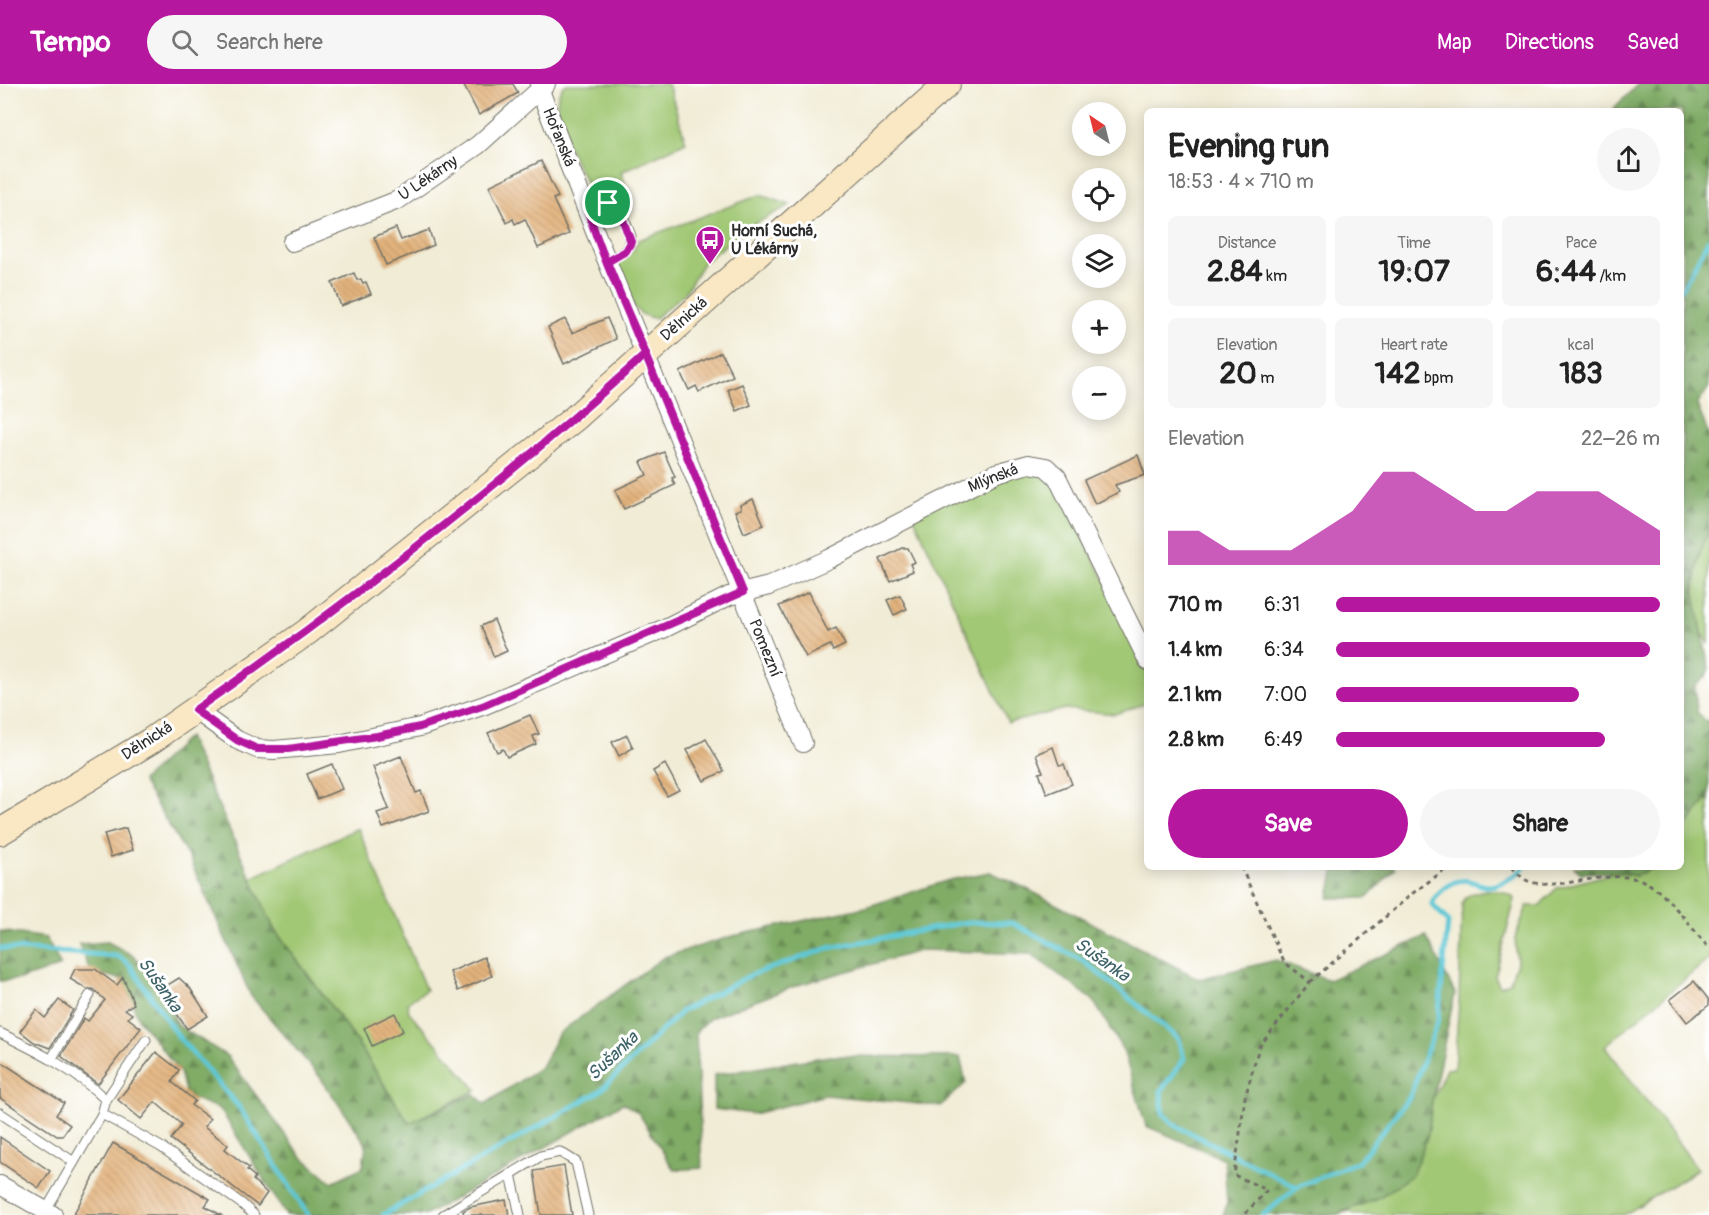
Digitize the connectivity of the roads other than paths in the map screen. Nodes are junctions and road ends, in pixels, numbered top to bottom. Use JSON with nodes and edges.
{"nodes":[{"id":1,"x":947,"y":84,"type":"edge"},
{"id":2,"x":542,"y":86,"type":"edge"},
{"id":3,"x":588,"y":211,"type":"junction"},
{"id":4,"x":292,"y":242,"type":"dead end"},
{"id":5,"x":607,"y":262,"type":"junction"},
{"id":6,"x":646,"y":354,"type":"junction"},
{"id":7,"x":743,"y":592,"type":"junction"},
{"id":8,"x":1144,"y":653,"type":"edge"},
{"id":9,"x":195,"y":710,"type":"junction"},
{"id":10,"x":803,"y":743,"type":"dead end"},
{"id":11,"x":0,"y":832,"type":"edge"},
{"id":12,"x":90,"y":994,"type":"dead end"},
{"id":13,"x":0,"y":1034,"type":"edge"},
{"id":14,"x":146,"y":1040,"type":"dead end"},
{"id":15,"x":52,"y":1058,"type":"junction"},
{"id":16,"x":106,"y":1100,"type":"junction"},
{"id":17,"x":0,"y":1113,"type":"edge"},
{"id":18,"x":102,"y":1114,"type":"junction"},
{"id":19,"x":74,"y":1162,"type":"junction"},
{"id":20,"x":511,"y":1174,"type":"junction"},
{"id":21,"x":0,"y":1185,"type":"edge"},
{"id":22,"x":47,"y":1213,"type":"edge"},
{"id":23,"x":446,"y":1214,"type":"edge"},
{"id":24,"x":254,"y":1215,"type":"edge"},
{"id":25,"x":520,"y":1215,"type":"edge"},
{"id":26,"x":588,"y":1215,"type":"edge"}],
"edges":[{"from":1,"to":6,"type":"main road","name":"Dělnická"},
{"from":2,"to":3,"type":"street","name":"Hořanská"},
{"from":2,"to":4,"type":"street","name":"U Lékárny"},
{"from":3,"to":5,"type":"street","name":"Hořanská"},
{"from":3,"to":5,"type":"lane"},
{"from":5,"to":6,"type":"street","name":"Hořanská"},
{"from":6,"to":7,"type":"street","name":"Pomezní"},
{"from":6,"to":9,"type":"main road","name":"Dělnická"},
{"from":7,"to":8,"type":"street","name":"Mlýnská"},
{"from":7,"to":9,"type":"street","name":"Mlýnská"},
{"from":7,"to":10,"type":"street","name":"Pomezní"},
{"from":9,"to":11,"type":"main road","name":"Dělnická"},
{"from":12,"to":15,"type":"lane"},
{"from":13,"to":15,"type":"lane"},
{"from":14,"to":16,"type":"lane"},
{"from":15,"to":16,"type":"lane"},
{"from":16,"to":18,"type":"lane"},
{"from":17,"to":19,"type":"lane"},
{"from":18,"to":19,"type":"lane"},
{"from":18,"to":24,"type":"lane"},
{"from":19,"to":22,"type":"lane"},
{"from":20,"to":23,"type":"lane"},
{"from":20,"to":25,"type":"lane"},
{"from":20,"to":26,"type":"lane"},
{"from":21,"to":22,"type":"street"}]}
